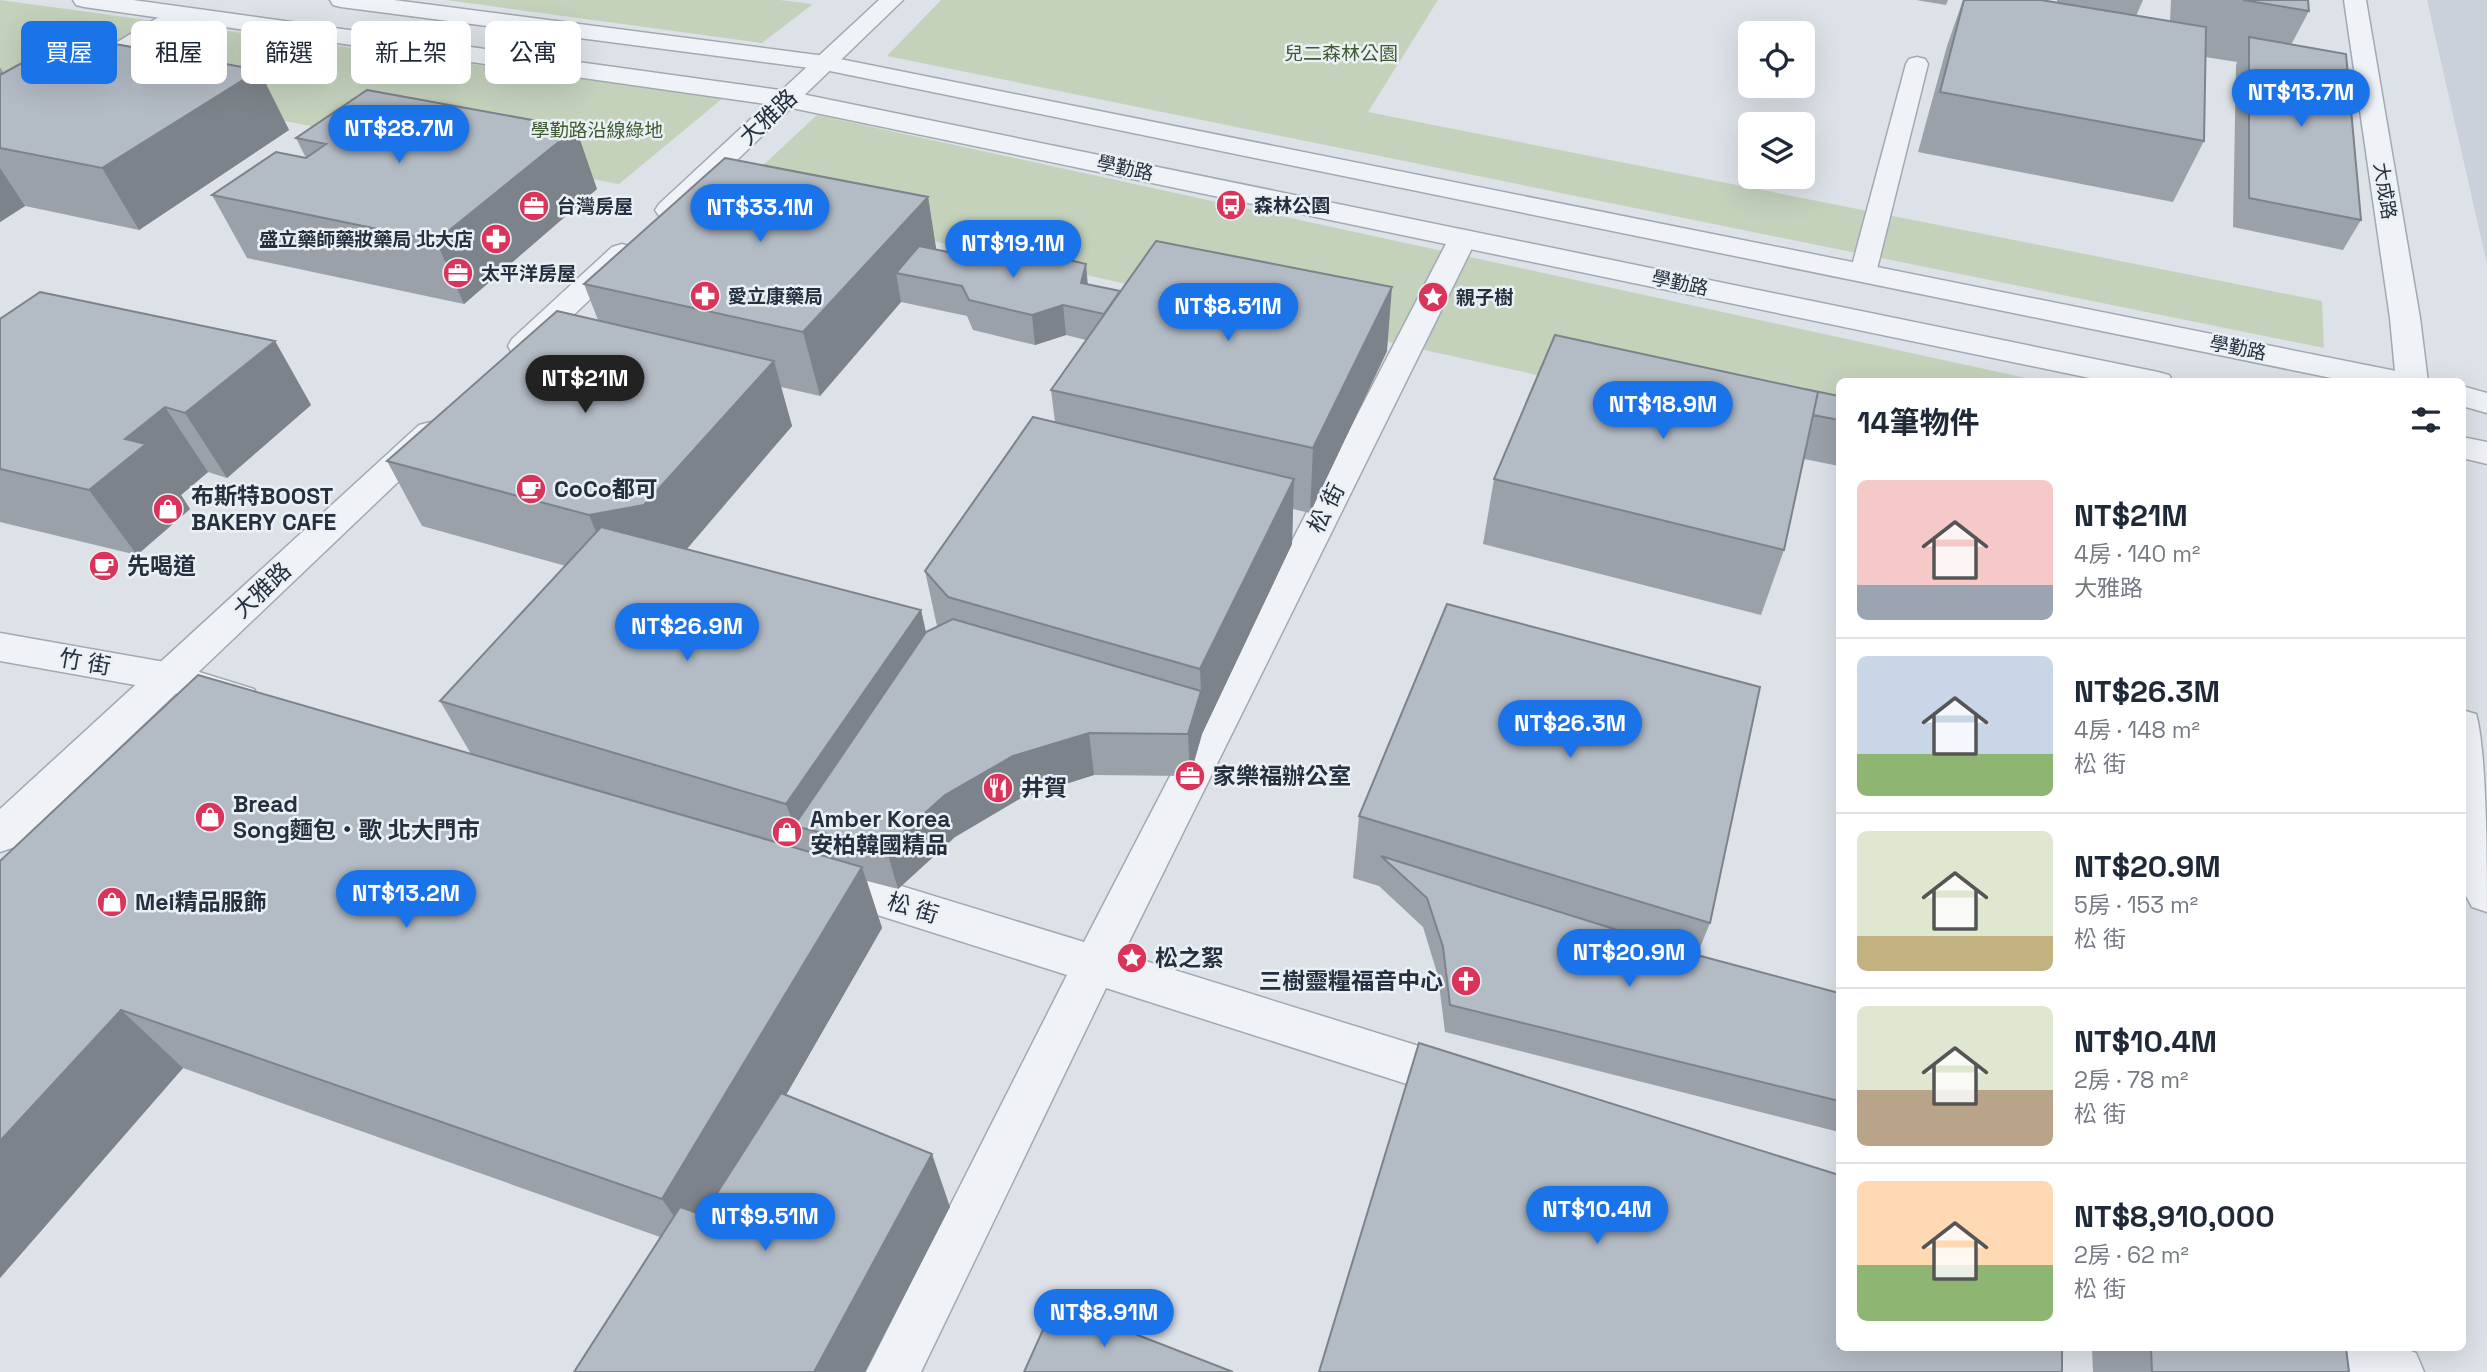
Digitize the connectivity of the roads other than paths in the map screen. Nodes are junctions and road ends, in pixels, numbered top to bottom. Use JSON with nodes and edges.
{"nodes":[{"id":1,"x":84,"y":0,"type":"edge"},
{"id":2,"x":341,"y":0,"type":"edge"},
{"id":3,"x":892,"y":0,"type":"edge"},
{"id":4,"x":2355,"y":0,"type":"edge"},
{"id":5,"x":180,"y":14,"type":"junction"},
{"id":6,"x":825,"y":63,"type":"junction"},
{"id":7,"x":1917,"y":64,"type":"dead end"},
{"id":8,"x":787,"y":99,"type":"junction"},
{"id":9,"x":0,"y":124,"type":"edge"},
{"id":10,"x":1463,"y":238,"type":"junction"},
{"id":11,"x":1863,"y":273,"type":"junction"},
{"id":12,"x":496,"y":371,"type":"edge"},
{"id":13,"x":2139,"y":378,"type":"edge"},
{"id":14,"x":2382,"y":378,"type":"edge"},
{"id":15,"x":2412,"y":378,"type":"edge"},
{"id":16,"x":2466,"y":397,"type":"edge"},
{"id":17,"x":2487,"y":403,"type":"edge"},
{"id":18,"x":456,"y":409,"type":"edge"},
{"id":19,"x":2466,"y":448,"type":"edge"},
{"id":20,"x":2487,"y":453,"type":"edge"},
{"id":21,"x":0,"y":647,"type":"edge"},
{"id":22,"x":170,"y":677,"type":"junction"},
{"id":23,"x":274,"y":709,"type":"edge"},
{"id":24,"x":2466,"y":753,"type":"edge"},
{"id":25,"x":0,"y":835,"type":"edge"},
{"id":26,"x":790,"y":870,"type":"edge"},
{"id":27,"x":2487,"y":894,"type":"edge"},
{"id":28,"x":1095,"y":965,"type":"junction"},
{"id":29,"x":1507,"y":1094,"type":"edge"},
{"id":30,"x":2328,"y":1351,"type":"edge"},
{"id":31,"x":893,"y":1372,"type":"edge"},
{"id":32,"x":2397,"y":1372,"type":"edge"}],
"edges":[{"from":1,"to":5,"type":"street","name":"學勤路"},
{"from":2,"to":6,"type":"street","name":"學勤路"},
{"from":3,"to":6,"type":"street","name":"大雅路"},
{"from":4,"to":15,"type":"street","name":"大成路"},
{"from":5,"to":8,"type":"street","name":"學勤路"},
{"from":5,"to":9,"type":"street"},
{"from":6,"to":8,"type":"street","name":"大雅路"},
{"from":6,"to":11,"type":"street","name":"學勤路"},
{"from":7,"to":11,"type":"lane"},
{"from":8,"to":10,"type":"street","name":"學勤路"},
{"from":8,"to":12,"type":"street","name":"大雅路"},
{"from":10,"to":13,"type":"street","name":"學勤路"},
{"from":10,"to":28,"type":"street","name":"松 街"},
{"from":11,"to":14,"type":"street","name":"學勤路"},
{"from":16,"to":17,"type":"street"},
{"from":18,"to":22,"type":"street","name":"大雅路"},
{"from":19,"to":20,"type":"street"},
{"from":21,"to":22,"type":"street","name":"竹 街"},
{"from":22,"to":23,"type":"street"},
{"from":22,"to":25,"type":"street","name":"大雅路"},
{"from":24,"to":27,"type":"street"},
{"from":26,"to":28,"type":"street","name":"松 街"},
{"from":28,"to":29,"type":"street","name":"松 街"},
{"from":28,"to":31,"type":"street","name":"松 街"},
{"from":30,"to":32,"type":"street"}]}
